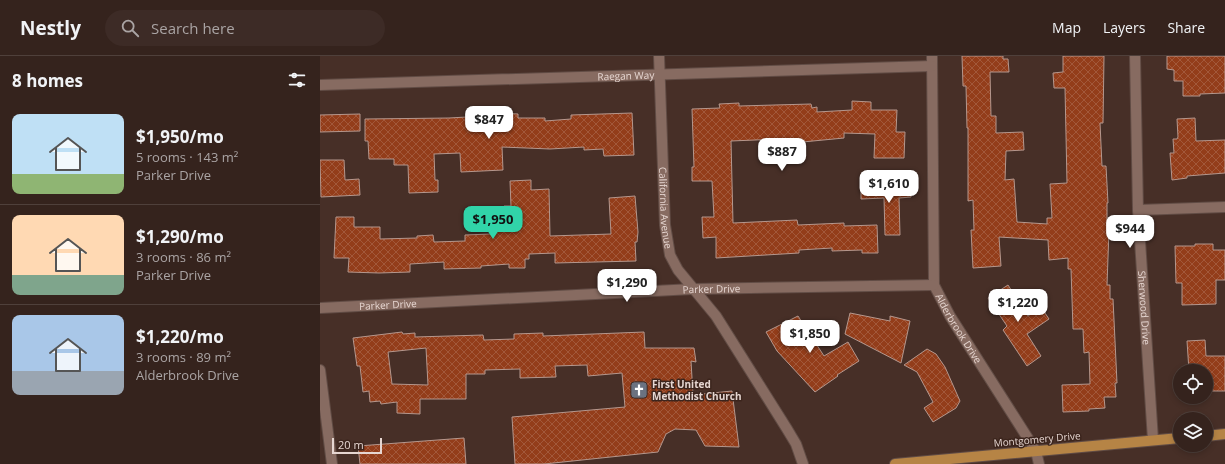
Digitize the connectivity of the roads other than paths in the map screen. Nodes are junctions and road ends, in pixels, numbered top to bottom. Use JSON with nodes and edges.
{"nodes":[{"id":1,"x":659,"y":56,"type":"edge"},
{"id":2,"x":1135,"y":56,"type":"edge"},
{"id":3,"x":932,"y":61,"type":"edge"},
{"id":4,"x":660,"y":74,"type":"junction"},
{"id":5,"x":320,"y":85,"type":"edge"},
{"id":6,"x":1225,"y":206,"type":"edge"},
{"id":7,"x":1138,"y":210,"type":"junction"},
{"id":8,"x":934,"y":285,"type":"junction"},
{"id":9,"x":693,"y":289,"type":"junction"},
{"id":10,"x":320,"y":308,"type":"edge"},
{"id":11,"x":320,"y":370,"type":"edge"},
{"id":12,"x":1225,"y":434,"type":"edge"},
{"id":13,"x":1213,"y":435,"type":"edge"},
{"id":14,"x":1173,"y":439,"type":"edge"},
{"id":15,"x":1153,"y":440,"type":"junction"},
{"id":16,"x":1036,"y":451,"type":"junction"},
{"id":17,"x":332,"y":464,"type":"edge"},
{"id":18,"x":803,"y":464,"type":"edge"},
{"id":19,"x":895,"y":464,"type":"edge"},
{"id":20,"x":1039,"y":464,"type":"edge"}],
"edges":[{"from":1,"to":4,"type":"street","name":"California Avenue"},
{"from":2,"to":7,"type":"street","name":"Sherwood Drive"},
{"from":3,"to":4,"type":"street","name":"Raegan Way"},
{"from":3,"to":8,"type":"street","name":"Alderbrook Drive"},
{"from":4,"to":5,"type":"street","name":"Raegan Way"},
{"from":4,"to":9,"type":"street","name":"California Avenue"},
{"from":6,"to":7,"type":"street"},
{"from":7,"to":15,"type":"street","name":"Sherwood Drive"},
{"from":8,"to":9,"type":"street","name":"Parker Drive"},
{"from":8,"to":16,"type":"street","name":"Alderbrook Drive"},
{"from":9,"to":10,"type":"street","name":"Parker Drive"},
{"from":9,"to":18,"type":"street","name":"California Avenue"},
{"from":11,"to":17,"type":"street"},
{"from":12,"to":13,"type":"main road"},
{"from":14,"to":15,"type":"main road","name":"Montgomery Drive"},
{"from":15,"to":16,"type":"main road","name":"Montgomery Drive"},
{"from":16,"to":19,"type":"main road","name":"Montgomery Drive"},
{"from":16,"to":20,"type":"street","name":"Alderbrook Drive"}]}
